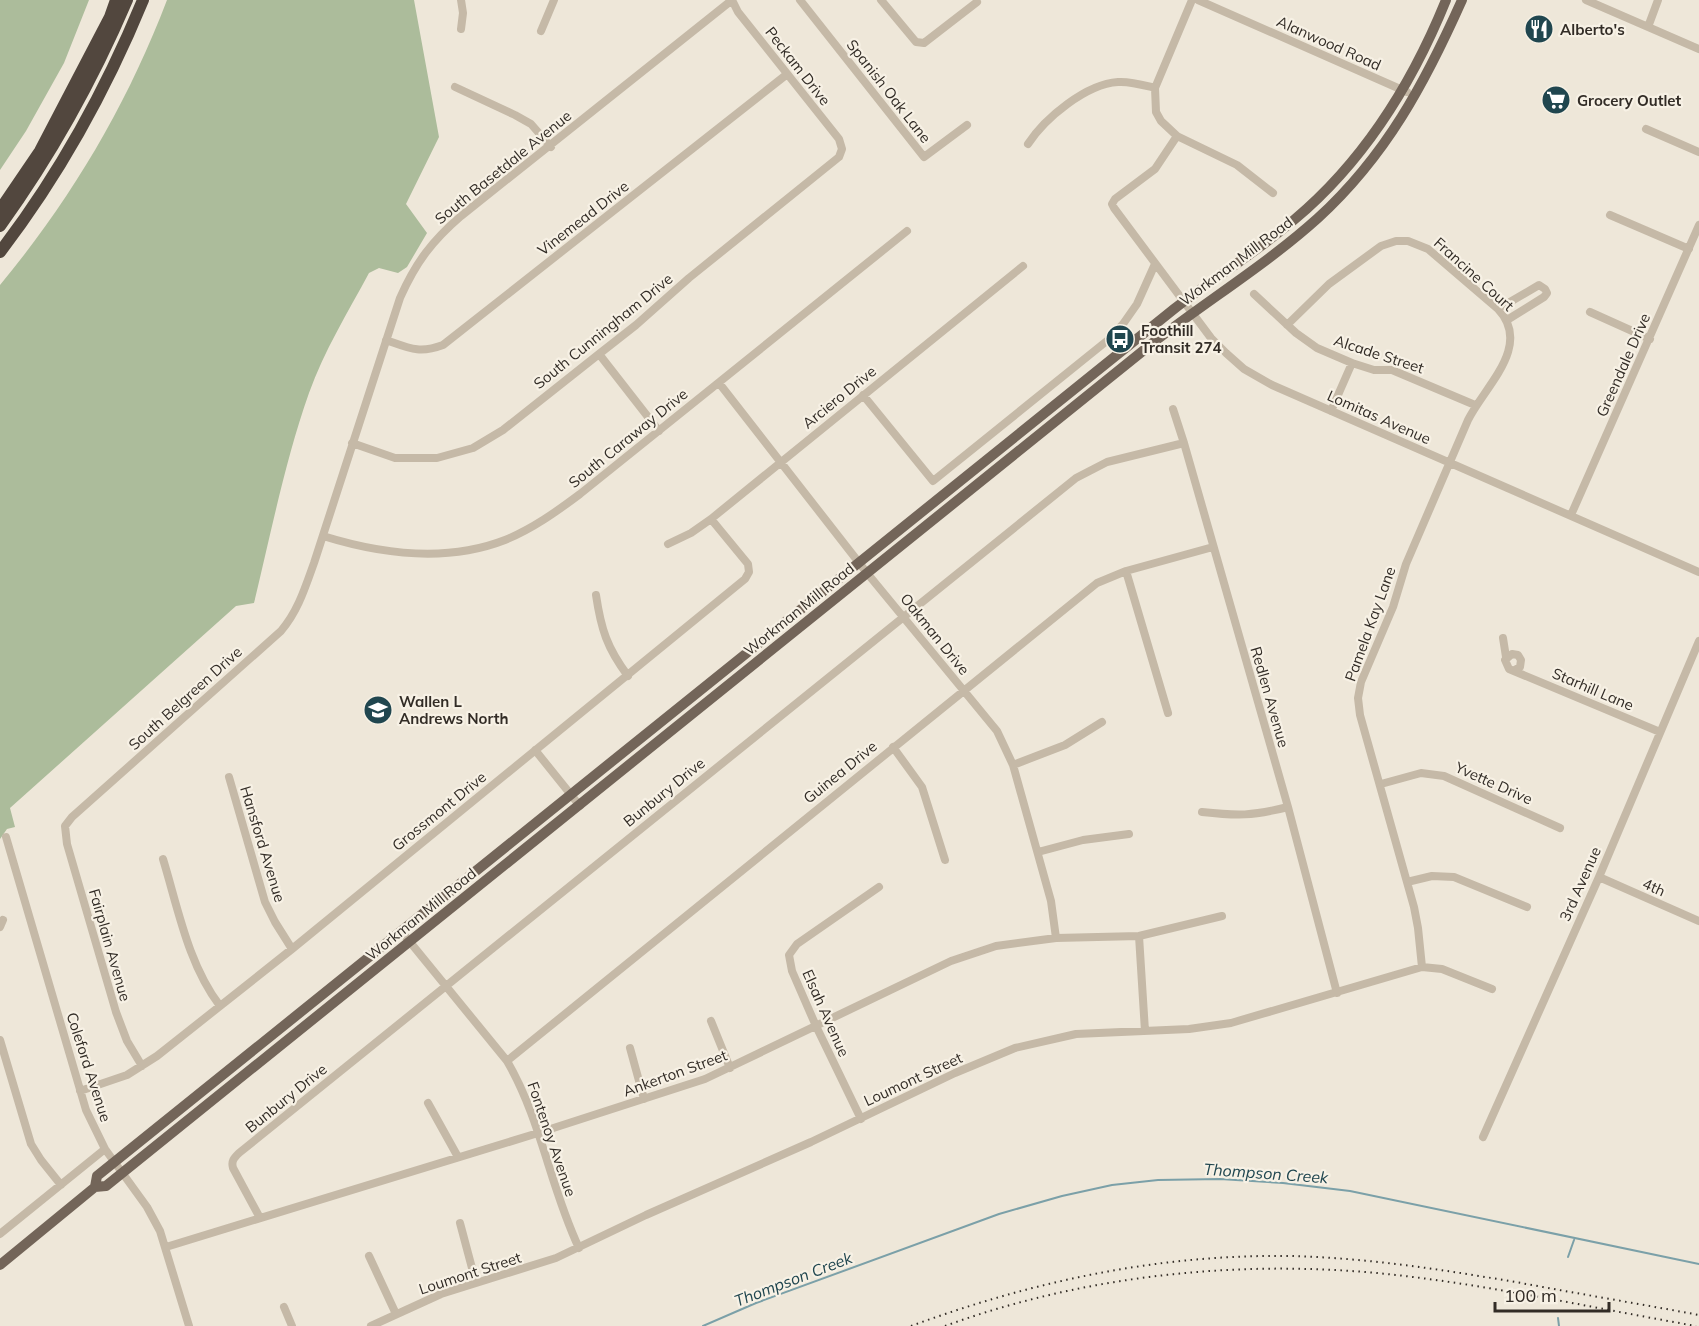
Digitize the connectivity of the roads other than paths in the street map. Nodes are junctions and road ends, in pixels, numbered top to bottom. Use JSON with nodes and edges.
{"nodes":[{"id":1,"x":116,"y":0,"type":"edge"},
{"id":2,"x":127,"y":0,"type":"edge"},
{"id":3,"x":135,"y":0,"type":"edge"},
{"id":4,"x":143,"y":0,"type":"edge"},
{"id":5,"x":461,"y":0,"type":"edge"},
{"id":6,"x":554,"y":0,"type":"edge"},
{"id":7,"x":732,"y":0,"type":"edge"},
{"id":8,"x":800,"y":0,"type":"edge"},
{"id":9,"x":881,"y":0,"type":"edge"},
{"id":10,"x":1192,"y":0,"type":"edge"},
{"id":11,"x":1198,"y":0,"type":"edge"},
{"id":12,"x":1446,"y":0,"type":"edge"},
{"id":13,"x":1462,"y":0,"type":"edge"},
{"id":14,"x":1586,"y":0,"type":"edge"},
{"id":15,"x":1658,"y":0,"type":"edge"},
{"id":16,"x":977,"y":2,"type":"dead end"},
{"id":17,"x":1648,"y":27,"type":"junction"},
{"id":18,"x":461,"y":29,"type":"dead end"},
{"id":19,"x":541,"y":31,"type":"dead end"},
{"id":20,"x":1699,"y":49,"type":"edge"},
{"id":21,"x":786,"y":75,"type":"junction"},
{"id":22,"x":455,"y":87,"type":"dead end"},
{"id":23,"x":1155,"y":88,"type":"junction"},
{"id":24,"x":1403,"y":90,"type":"junction"},
{"id":25,"x":1416,"y":96,"type":"junction"},
{"id":26,"x":967,"y":125,"type":"dead end"},
{"id":27,"x":1646,"y":129,"type":"dead end"},
{"id":28,"x":1177,"y":136,"type":"junction"},
{"id":29,"x":1028,"y":144,"type":"dead end"},
{"id":30,"x":551,"y":147,"type":"junction"},
{"id":31,"x":842,"y":149,"type":"joint"},
{"id":32,"x":1699,"y":152,"type":"edge"},
{"id":33,"x":1273,"y":193,"type":"dead end"},
{"id":34,"x":0,"y":210,"type":"edge"},
{"id":35,"x":1610,"y":215,"type":"dead end"},
{"id":36,"x":1699,"y":225,"type":"edge"},
{"id":37,"x":0,"y":226,"type":"edge"},
{"id":38,"x":907,"y":231,"type":"dead end"},
{"id":39,"x":0,"y":239,"type":"edge"},
{"id":40,"x":1689,"y":249,"type":"junction"},
{"id":41,"x":0,"y":252,"type":"edge"},
{"id":42,"x":1155,"y":264,"type":"junction"},
{"id":43,"x":1023,"y":266,"type":"dead end"},
{"id":44,"x":1254,"y":294,"type":"dead end"},
{"id":45,"x":1183,"y":302,"type":"junction"},
{"id":46,"x":1498,"y":309,"type":"junction"},
{"id":47,"x":1590,"y":312,"type":"dead end"},
{"id":48,"x":1192,"y":313,"type":"junction"},
{"id":49,"x":1507,"y":320,"type":"junction"},
{"id":50,"x":1287,"y":325,"type":"junction"},
{"id":51,"x":1650,"y":339,"type":"junction"},
{"id":52,"x":386,"y":340,"type":"junction"},
{"id":53,"x":599,"y":354,"type":"junction"},
{"id":54,"x":1352,"y":363,"type":"junction"},
{"id":55,"x":719,"y":383,"type":"junction"},
{"id":56,"x":863,"y":394,"type":"junction"},
{"id":57,"x":1476,"y":405,"type":"junction"},
{"id":58,"x":1173,"y":410,"type":"dead end"},
{"id":59,"x":1331,"y":411,"type":"junction"},
{"id":60,"x":659,"y":431,"type":"junction"},
{"id":61,"x":352,"y":443,"type":"junction"},
{"id":62,"x":1185,"y":443,"type":"junction"},
{"id":63,"x":782,"y":462,"type":"junction"},
{"id":64,"x":1450,"y":463,"type":"junction"},
{"id":65,"x":1571,"y":515,"type":"junction"},
{"id":66,"x":711,"y":519,"type":"junction"},
{"id":67,"x":323,"y":536,"type":"junction"},
{"id":68,"x":668,"y":544,"type":"dead end"},
{"id":69,"x":1213,"y":547,"type":"junction"},
{"id":70,"x":859,"y":562,"type":"junction"},
{"id":71,"x":1126,"y":571,"type":"junction"},
{"id":72,"x":1699,"y":572,"type":"edge"},
{"id":73,"x":867,"y":573,"type":"junction"},
{"id":74,"x":309,"y":579,"type":"joint"},
{"id":75,"x":596,"y":595,"type":"dead end"},
{"id":76,"x":903,"y":616,"type":"junction"},
{"id":77,"x":1503,"y":638,"type":"dead end"},
{"id":78,"x":1699,"y":641,"type":"edge"},
{"id":79,"x":1506,"y":657,"type":"junction"},
{"id":80,"x":1515,"y":670,"type":"junction"},
{"id":81,"x":628,"y":676,"type":"junction"},
{"id":82,"x":963,"y":691,"type":"junction"},
{"id":83,"x":1168,"y":713,"type":"dead end"},
{"id":84,"x":1102,"y":722,"type":"dead end"},
{"id":85,"x":1660,"y":732,"type":"junction"},
{"id":86,"x":893,"y":747,"type":"junction"},
{"id":87,"x":535,"y":750,"type":"junction"},
{"id":88,"x":1013,"y":765,"type":"junction"},
{"id":89,"x":229,"y":777,"type":"dead end"},
{"id":90,"x":1381,"y":784,"type":"junction"},
{"id":91,"x":571,"y":794,"type":"junction"},
{"id":92,"x":580,"y":806,"type":"junction"},
{"id":93,"x":1288,"y":807,"type":"junction"},
{"id":94,"x":1202,"y":812,"type":"dead end"},
{"id":95,"x":65,"y":826,"type":"joint"},
{"id":96,"x":1560,"y":828,"type":"dead end"},
{"id":97,"x":1129,"y":834,"type":"dead end"},
{"id":98,"x":6,"y":837,"type":"dead end"},
{"id":99,"x":1038,"y":852,"type":"junction"},
{"id":100,"x":163,"y":859,"type":"dead end"},
{"id":101,"x":945,"y":860,"type":"dead end"},
{"id":102,"x":1599,"y":877,"type":"junction"},
{"id":103,"x":1407,"y":882,"type":"junction"},
{"id":104,"x":879,"y":887,"type":"dead end"},
{"id":105,"x":1527,"y":907,"type":"dead end"},
{"id":106,"x":1222,"y":916,"type":"dead end"},
{"id":107,"x":1699,"y":921,"type":"edge"},
{"id":108,"x":401,"y":931,"type":"junction"},
{"id":109,"x":1139,"y":936,"type":"junction"},
{"id":110,"x":1056,"y":938,"type":"junction"},
{"id":111,"x":410,"y":942,"type":"junction"},
{"id":112,"x":292,"y":948,"type":"junction"},
{"id":113,"x":1422,"y":967,"type":"junction"},
{"id":114,"x":446,"y":985,"type":"junction"},
{"id":115,"x":1492,"y":989,"type":"dead end"},
{"id":116,"x":1337,"y":993,"type":"junction"},
{"id":117,"x":220,"y":1006,"type":"junction"},
{"id":118,"x":711,"y":1021,"type":"dead end"},
{"id":119,"x":816,"y":1026,"type":"junction"},
{"id":120,"x":1145,"y":1031,"type":"junction"},
{"id":121,"x":0,"y":1040,"type":"edge"},
{"id":122,"x":630,"y":1048,"type":"dead end"},
{"id":123,"x":507,"y":1061,"type":"junction"},
{"id":124,"x":142,"y":1066,"type":"junction"},
{"id":125,"x":730,"y":1068,"type":"junction"},
{"id":126,"x":80,"y":1091,"type":"junction"},
{"id":127,"x":644,"y":1099,"type":"junction"},
{"id":128,"x":428,"y":1103,"type":"dead end"},
{"id":129,"x":861,"y":1119,"type":"junction"},
{"id":130,"x":538,"y":1133,"type":"junction"},
{"id":131,"x":1483,"y":1137,"type":"dead end"},
{"id":132,"x":105,"y":1149,"type":"junction"},
{"id":133,"x":458,"y":1157,"type":"junction"},
{"id":134,"x":114,"y":1162,"type":"junction"},
{"id":135,"x":122,"y":1173,"type":"junction"},
{"id":136,"x":61,"y":1185,"type":"junction"},
{"id":137,"x":95,"y":1186,"type":"junction"},
{"id":138,"x":260,"y":1218,"type":"junction"},
{"id":139,"x":460,"y":1223,"type":"dead end"},
{"id":140,"x":0,"y":1234,"type":"edge"},
{"id":141,"x":166,"y":1247,"type":"junction"},
{"id":142,"x":579,"y":1248,"type":"junction"},
{"id":143,"x":369,"y":1256,"type":"dead end"},
{"id":144,"x":0,"y":1265,"type":"edge"},
{"id":145,"x":476,"y":1283,"type":"junction"},
{"id":146,"x":284,"y":1307,"type":"dead end"},
{"id":147,"x":396,"y":1314,"type":"junction"},
{"id":148,"x":189,"y":1326,"type":"edge"},
{"id":149,"x":292,"y":1326,"type":"edge"},
{"id":150,"x":371,"y":1326,"type":"edge"}],
"edges":[{"from":1,"to":34,"type":"highway"},
{"from":2,"to":37,"type":"highway"},
{"from":3,"to":39,"type":"highway"},
{"from":4,"to":41,"type":"highway"},
{"from":5,"to":18,"type":"street"},
{"from":6,"to":19,"type":"street"},
{"from":7,"to":21,"type":"street","name":"Peckam Drive"},
{"from":7,"to":30,"type":"street","name":"South Basetdale Avenue"},
{"from":8,"to":26,"type":"street","name":"Spanish Oak Lane"},
{"from":9,"to":16,"type":"street"},
{"from":10,"to":23,"type":"street"},
{"from":11,"to":24,"type":"street","name":"Alanwood Road"},
{"from":12,"to":24,"type":"main road","name":"Workman Mill Road"},
{"from":13,"to":25,"type":"main road","name":"Workman Mill Road"},
{"from":14,"to":17,"type":"street"},
{"from":15,"to":17,"type":"street"},
{"from":17,"to":20,"type":"street"},
{"from":21,"to":31,"type":"street","name":"Peckam Drive"},
{"from":21,"to":52,"type":"street","name":"Vinemead Drive"},
{"from":22,"to":30,"type":"street"},
{"from":23,"to":28,"type":"street"},
{"from":23,"to":29,"type":"street"},
{"from":24,"to":25,"type":"street","name":"Alanwood Road"},
{"from":24,"to":45,"type":"main road","name":"Workman Mill Road"},
{"from":25,"to":48,"type":"main road","name":"Workman Mill Road"},
{"from":27,"to":32,"type":"street"},
{"from":28,"to":33,"type":"street"},
{"from":28,"to":42,"type":"street","name":"Lomitas Avenue"},
{"from":30,"to":52,"type":"street","name":"South Basetdale Avenue"},
{"from":31,"to":53,"type":"street","name":"South Cunningham Drive"},
{"from":35,"to":40,"type":"street"},
{"from":36,"to":40,"type":"street","name":"Greendale Drive"},
{"from":38,"to":55,"type":"street","name":"South Caraway Drive"},
{"from":40,"to":51,"type":"street","name":"Greendale Drive"},
{"from":42,"to":45,"type":"street","name":"Lomitas Avenue"},
{"from":42,"to":56,"type":"street"},
{"from":43,"to":56,"type":"street","name":"Arciero Drive"},
{"from":44,"to":50,"type":"street","name":"Alcade Street"},
{"from":45,"to":48,"type":"street","name":"Lomitas Avenue"},
{"from":45,"to":70,"type":"main road","name":"Workman Mill Road"},
{"from":46,"to":49,"type":"street","name":"Francine Court"},
{"from":46,"to":49,"type":"street"},
{"from":46,"to":50,"type":"street","name":"Francine Court"},
{"from":47,"to":51,"type":"street"},
{"from":48,"to":59,"type":"street","name":"Lomitas Avenue"},
{"from":48,"to":73,"type":"main road","name":"Workman Mill Road"},
{"from":49,"to":57,"type":"street","name":"Francine Court"},
{"from":50,"to":54,"type":"street","name":"Alcade Street"},
{"from":51,"to":65,"type":"street","name":"Greendale Drive"},
{"from":52,"to":61,"type":"street","name":"South Basetdale Avenue"},
{"from":53,"to":60,"type":"street"},
{"from":53,"to":61,"type":"street","name":"South Cunningham Drive"},
{"from":54,"to":57,"type":"street","name":"Alcade Street"},
{"from":54,"to":59,"type":"street"},
{"from":55,"to":60,"type":"street","name":"South Caraway Drive"},
{"from":55,"to":63,"type":"street","name":"Oakman Drive"},
{"from":56,"to":63,"type":"street","name":"Arciero Drive"},
{"from":57,"to":64,"type":"street","name":"Pamela Kay Lane"},
{"from":58,"to":62,"type":"street","name":"Redlen Avenue"},
{"from":59,"to":64,"type":"street","name":"Lomitas Avenue"},
{"from":60,"to":67,"type":"street","name":"South Caraway Drive"},
{"from":61,"to":67,"type":"street","name":"South Basetdale Avenue"},
{"from":62,"to":69,"type":"street","name":"Redlen Avenue"},
{"from":62,"to":76,"type":"street","name":"Bunbury Drive"},
{"from":63,"to":66,"type":"street","name":"Arciero Drive"},
{"from":63,"to":70,"type":"street","name":"Oakman Drive"},
{"from":64,"to":65,"type":"street","name":"Lomitas Avenue"},
{"from":64,"to":90,"type":"street","name":"Pamela Kay Lane"},
{"from":65,"to":72,"type":"street","name":"Lomitas Avenue"},
{"from":66,"to":68,"type":"street","name":"Arciero Drive"},
{"from":66,"to":81,"type":"street","name":"Grossmont Drive"},
{"from":67,"to":74,"type":"street","name":"South Basetdale Avenue"},
{"from":69,"to":71,"type":"street","name":"Guinea Drive"},
{"from":69,"to":93,"type":"street","name":"Redlen Avenue"},
{"from":70,"to":73,"type":"street","name":"Oakman Drive"},
{"from":70,"to":91,"type":"main road","name":"Workman Mill Road"},
{"from":71,"to":82,"type":"street","name":"Guinea Drive"},
{"from":71,"to":83,"type":"street"},
{"from":73,"to":76,"type":"street","name":"Oakman Drive"},
{"from":73,"to":92,"type":"main road","name":"Workman Mill Road"},
{"from":74,"to":95,"type":"street","name":"South Belgreen Drive"},
{"from":75,"to":81,"type":"street"},
{"from":76,"to":82,"type":"street","name":"Oakman Drive"},
{"from":76,"to":114,"type":"street","name":"Bunbury Drive"},
{"from":77,"to":79,"type":"street"},
{"from":78,"to":85,"type":"street","name":"3rd Avenue"},
{"from":79,"to":80,"type":"street"},
{"from":79,"to":80,"type":"street"},
{"from":80,"to":85,"type":"street","name":"Starhill Lane"},
{"from":81,"to":87,"type":"street","name":"Grossmont Drive"},
{"from":82,"to":86,"type":"street","name":"Guinea Drive"},
{"from":82,"to":88,"type":"street","name":"Oakman Drive"},
{"from":84,"to":88,"type":"street"},
{"from":85,"to":102,"type":"street","name":"3rd Avenue"},
{"from":86,"to":101,"type":"street"},
{"from":86,"to":123,"type":"street","name":"Guinea Drive"},
{"from":87,"to":91,"type":"street"},
{"from":87,"to":112,"type":"street","name":"Grossmont Drive"},
{"from":88,"to":99,"type":"street","name":"Oakman Drive"},
{"from":89,"to":112,"type":"street","name":"Hansford Avenue"},
{"from":90,"to":96,"type":"street","name":"Yvette Drive"},
{"from":90,"to":103,"type":"street","name":"Pamela Kay Lane"},
{"from":91,"to":92,"type":"street"},
{"from":91,"to":108,"type":"main road","name":"Workman Mill Road"},
{"from":92,"to":111,"type":"main road","name":"Workman Mill Road"},
{"from":93,"to":94,"type":"street"},
{"from":93,"to":116,"type":"street","name":"Redlen Avenue"},
{"from":95,"to":124,"type":"street","name":"Fairplain Avenue"},
{"from":97,"to":99,"type":"street"},
{"from":98,"to":126,"type":"street","name":"Coleford Avenue"},
{"from":99,"to":110,"type":"street","name":"Oakman Drive"},
{"from":100,"to":117,"type":"street"},
{"from":102,"to":107,"type":"street","name":"4th"},
{"from":102,"to":131,"type":"street","name":"3rd Avenue"},
{"from":103,"to":105,"type":"street"},
{"from":103,"to":113,"type":"street","name":"Pamela Kay Lane"},
{"from":104,"to":119,"type":"street","name":"Elsah Avenue"},
{"from":106,"to":109,"type":"street","name":"Ankerton Street"},
{"from":108,"to":111,"type":"street","name":"Fontenoy Avenue"},
{"from":108,"to":134,"type":"main road","name":"Workman Mill Road"},
{"from":109,"to":110,"type":"street","name":"Ankerton Street"},
{"from":109,"to":120,"type":"street"},
{"from":110,"to":119,"type":"street","name":"Ankerton Street"},
{"from":111,"to":114,"type":"street","name":"Fontenoy Avenue"},
{"from":111,"to":135,"type":"main road","name":"Workman Mill Road"},
{"from":112,"to":117,"type":"street","name":"Grossmont Drive"},
{"from":113,"to":115,"type":"street","name":"Loumont Street"},
{"from":113,"to":116,"type":"street","name":"Loumont Street"},
{"from":114,"to":123,"type":"street","name":"Fontenoy Avenue"},
{"from":114,"to":138,"type":"street","name":"Bunbury Drive"},
{"from":116,"to":120,"type":"street","name":"Loumont Street"},
{"from":117,"to":124,"type":"street","name":"Grossmont Drive"},
{"from":118,"to":125,"type":"street"},
{"from":119,"to":125,"type":"street","name":"Ankerton Street"},
{"from":119,"to":129,"type":"street","name":"Elsah Avenue"},
{"from":120,"to":129,"type":"street","name":"Loumont Street"},
{"from":121,"to":136,"type":"street"},
{"from":122,"to":127,"type":"street"},
{"from":123,"to":130,"type":"street","name":"Fontenoy Avenue"},
{"from":124,"to":126,"type":"street","name":"Grossmont Drive"},
{"from":125,"to":127,"type":"street","name":"Ankerton Street"},
{"from":126,"to":132,"type":"street","name":"Coleford Avenue"},
{"from":127,"to":130,"type":"street","name":"Ankerton Street"},
{"from":128,"to":133,"type":"street"},
{"from":129,"to":142,"type":"street","name":"Loumont Street"},
{"from":130,"to":133,"type":"street","name":"Ankerton Street"},
{"from":130,"to":142,"type":"street","name":"Fontenoy Avenue"},
{"from":132,"to":134,"type":"street","name":"Coleford Avenue"},
{"from":132,"to":136,"type":"street"},
{"from":133,"to":138,"type":"street","name":"Ankerton Street"},
{"from":134,"to":135,"type":"street","name":"Coleford Avenue"},
{"from":134,"to":137,"type":"main road","name":"Workman Mill Road"},
{"from":135,"to":137,"type":"main road","name":"Workman Mill Road"},
{"from":135,"to":141,"type":"street","name":"Coleford Avenue"},
{"from":136,"to":140,"type":"street"},
{"from":137,"to":144,"type":"main road","name":"Workman Mill Road"},
{"from":138,"to":141,"type":"street","name":"Ankerton Street"},
{"from":139,"to":145,"type":"street"},
{"from":141,"to":148,"type":"street","name":"Coleford Avenue"},
{"from":142,"to":145,"type":"street","name":"Loumont Street"},
{"from":143,"to":147,"type":"street"},
{"from":145,"to":147,"type":"street","name":"Loumont Street"},
{"from":146,"to":149,"type":"street"},
{"from":147,"to":150,"type":"street","name":"Loumont Street"}]}
